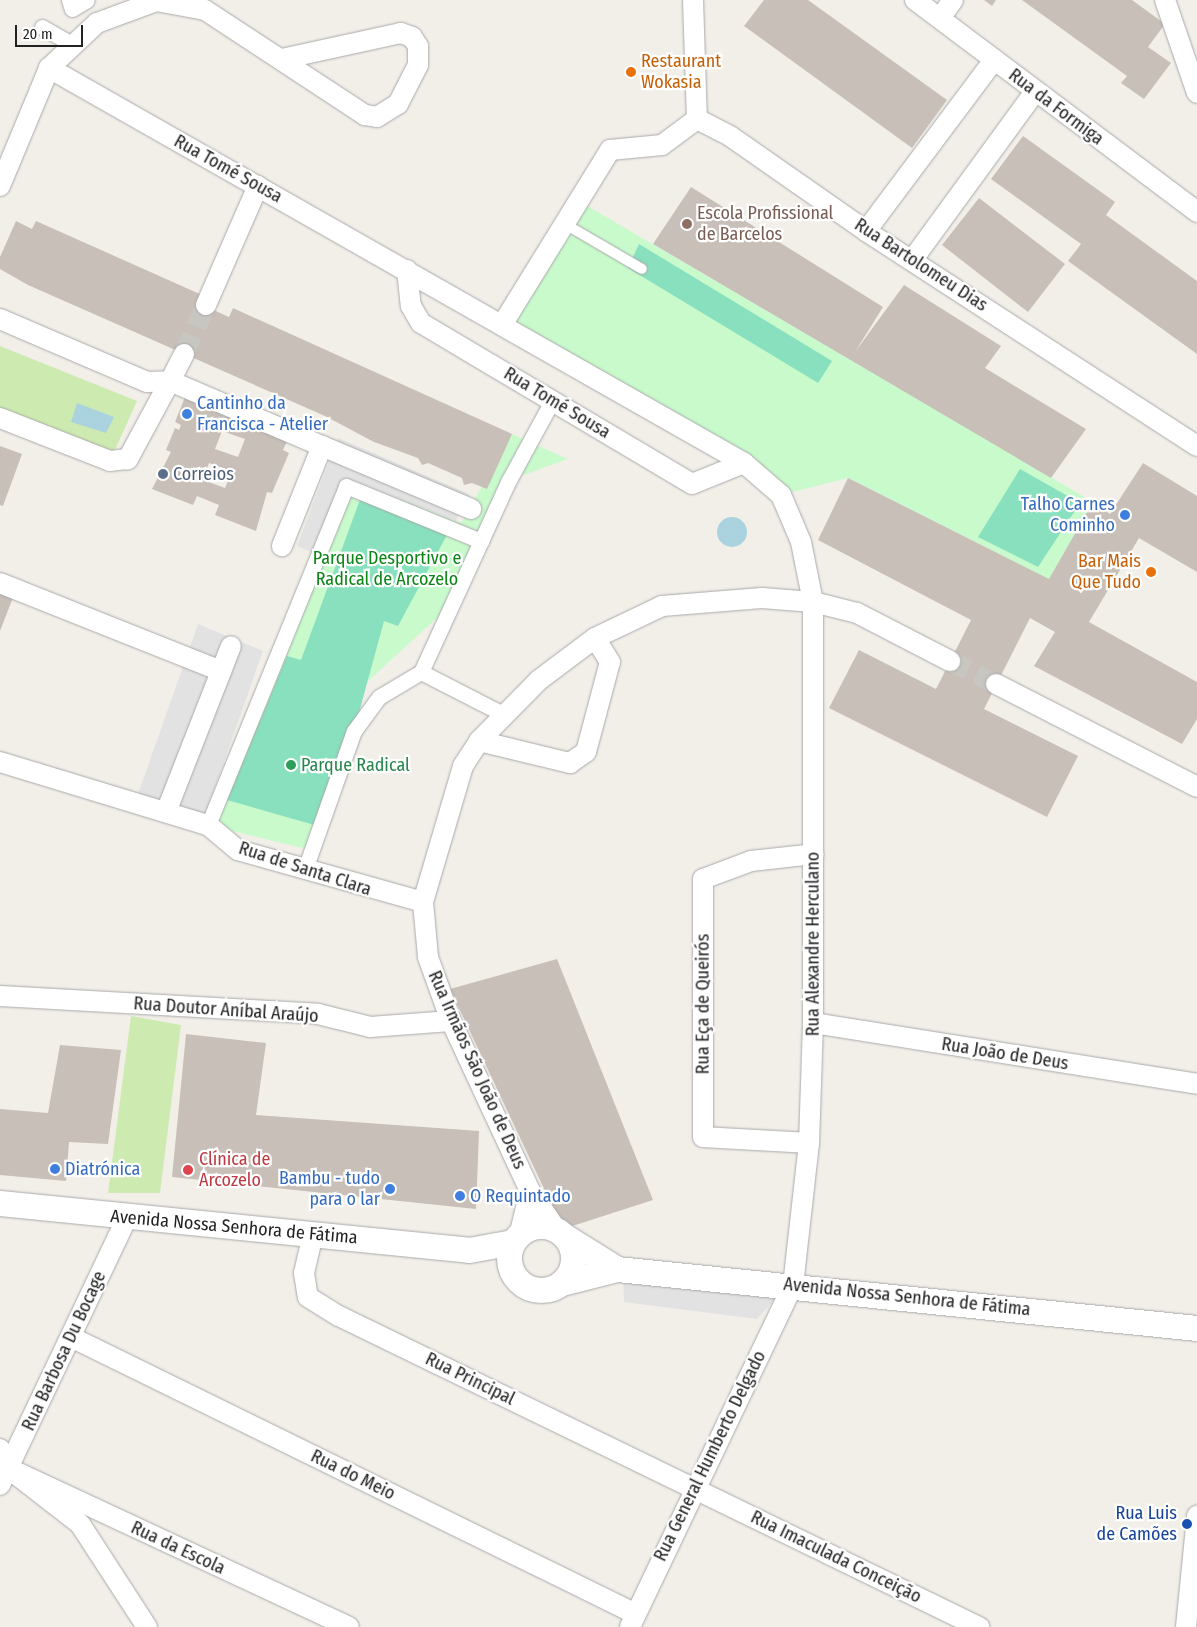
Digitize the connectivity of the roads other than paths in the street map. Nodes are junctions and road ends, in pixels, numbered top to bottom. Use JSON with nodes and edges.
{"nodes":[{"id":1,"x":87,"y":0,"type":"edge"},
{"id":2,"x":693,"y":0,"type":"edge"},
{"id":3,"x":915,"y":0,"type":"edge"},
{"id":4,"x":953,"y":0,"type":"edge"},
{"id":5,"x":1165,"y":0,"type":"edge"},
{"id":6,"x":155,"y":1,"type":"edge"},
{"id":7,"x":71,"y":4,"type":"edge"},
{"id":8,"x":940,"y":18,"type":"junction"},
{"id":9,"x":42,"y":27,"type":"dead end"},
{"id":10,"x":72,"y":44,"type":"junction"},
{"id":11,"x":282,"y":59,"type":"junction"},
{"id":12,"x":994,"y":60,"type":"junction"},
{"id":13,"x":49,"y":68,"type":"junction"},
{"id":14,"x":1035,"y":92,"type":"junction"},
{"id":15,"x":1197,"y":93,"type":"edge"},
{"id":16,"x":697,"y":118,"type":"junction"},
{"id":17,"x":0,"y":186,"type":"edge"},
{"id":18,"x":258,"y":186,"type":"junction"},
{"id":19,"x":1197,"y":212,"type":"edge"},
{"id":20,"x":565,"y":224,"type":"junction"},
{"id":21,"x":866,"y":231,"type":"junction"},
{"id":22,"x":913,"y":259,"type":"junction"},
{"id":23,"x":642,"y":269,"type":"dead end"},
{"id":24,"x":407,"y":270,"type":"junction"},
{"id":25,"x":206,"y":305,"type":"tunnel mouth"},
{"id":26,"x":0,"y":319,"type":"edge"},
{"id":27,"x":502,"y":325,"type":"junction"},
{"id":28,"x":184,"y":354,"type":"tunnel mouth"},
{"id":29,"x":170,"y":381,"type":"junction"},
{"id":30,"x":552,"y":400,"type":"junction"},
{"id":31,"x":0,"y":418,"type":"edge"},
{"id":32,"x":322,"y":446,"type":"junction"},
{"id":33,"x":1197,"y":446,"type":"edge"},
{"id":34,"x":744,"y":463,"type":"junction"},
{"id":35,"x":470,"y":509,"type":"dead end"},
{"id":36,"x":482,"y":540,"type":"junction"},
{"id":37,"x":282,"y":546,"type":"dead end"},
{"id":38,"x":0,"y":583,"type":"edge"},
{"id":39,"x":813,"y":602,"type":"junction"},
{"id":40,"x":595,"y":638,"type":"junction"},
{"id":41,"x":231,"y":646,"type":"dead end"},
{"id":42,"x":950,"y":661,"type":"tunnel mouth"},
{"id":43,"x":221,"y":671,"type":"junction"},
{"id":44,"x":421,"y":672,"type":"junction"},
{"id":45,"x":996,"y":684,"type":"tunnel mouth"},
{"id":46,"x":505,"y":715,"type":"junction"},
{"id":47,"x":479,"y":741,"type":"junction"},
{"id":48,"x":0,"y":762,"type":"edge"},
{"id":49,"x":1197,"y":788,"type":"edge"},
{"id":50,"x":166,"y":812,"type":"junction"},
{"id":51,"x":208,"y":825,"type":"junction"},
{"id":52,"x":814,"y":854,"type":"junction"},
{"id":53,"x":305,"y":869,"type":"junction"},
{"id":54,"x":423,"y":902,"type":"junction"},
{"id":55,"x":0,"y":996,"type":"edge"},
{"id":56,"x":451,"y":1021,"type":"junction"},
{"id":57,"x":813,"y":1023,"type":"junction"},
{"id":58,"x":1197,"y":1084,"type":"edge"},
{"id":59,"x":809,"y":1143,"type":"junction"},
{"id":60,"x":530,"y":1191,"type":"junction"},
{"id":61,"x":0,"y":1203,"type":"edge"},
{"id":62,"x":127,"y":1217,"type":"junction"},
{"id":63,"x":561,"y":1233,"type":"junction"},
{"id":64,"x":313,"y":1234,"type":"junction"},
{"id":65,"x":516,"y":1237,"type":"junction"},
{"id":66,"x":469,"y":1250,"type":"junction"},
{"id":67,"x":617,"y":1269,"type":"junction"},
{"id":68,"x":515,"y":1278,"type":"junction"},
{"id":69,"x":560,"y":1283,"type":"junction"},
{"id":70,"x":793,"y":1285,"type":"junction"},
{"id":71,"x":1197,"y":1328,"type":"edge"},
{"id":72,"x":71,"y":1337,"type":"junction"},
{"id":73,"x":0,"y":1449,"type":"edge"},
{"id":74,"x":4,"y":1477,"type":"edge"},
{"id":75,"x":693,"y":1486,"type":"junction"},
{"id":76,"x":1196,"y":1529,"type":"edge"},
{"id":77,"x":633,"y":1621,"type":"edge"},
{"id":78,"x":147,"y":1627,"type":"edge"},
{"id":79,"x":349,"y":1627,"type":"edge"},
{"id":80,"x":979,"y":1627,"type":"edge"},
{"id":81,"x":1186,"y":1627,"type":"edge"}],
"edges":[{"from":1,"to":7,"type":"street"},
{"from":2,"to":16,"type":"street"},
{"from":3,"to":8,"type":"street","name":"Rua da Formiga"},
{"from":4,"to":8,"type":"street"},
{"from":5,"to":15,"type":"street"},
{"from":6,"to":10,"type":"street"},
{"from":6,"to":11,"type":"street"},
{"from":8,"to":12,"type":"street","name":"Rua da Formiga"},
{"from":9,"to":10,"type":"street"},
{"from":10,"to":13,"type":"street"},
{"from":11,"to":11,"type":"street"},
{"from":12,"to":14,"type":"street","name":"Rua da Formiga"},
{"from":12,"to":21,"type":"street"},
{"from":13,"to":17,"type":"street"},
{"from":13,"to":18,"type":"street","name":"Rua Tomé Sousa"},
{"from":14,"to":19,"type":"street","name":"Rua da Formiga"},
{"from":14,"to":22,"type":"street"},
{"from":16,"to":20,"type":"street"},
{"from":16,"to":21,"type":"street","name":"Rua Bartolomeu Dias"},
{"from":18,"to":24,"type":"street","name":"Rua Tomé Sousa"},
{"from":18,"to":25,"type":"street"},
{"from":20,"to":23,"type":"lane"},
{"from":20,"to":27,"type":"street"},
{"from":21,"to":22,"type":"street","name":"Rua Bartolomeu Dias"},
{"from":22,"to":33,"type":"street","name":"Rua Bartolomeu Dias"},
{"from":24,"to":27,"type":"street","name":"Rua Tomé Sousa"},
{"from":24,"to":30,"type":"street","name":"Rua Tomé Sousa"},
{"from":26,"to":29,"type":"street"},
{"from":27,"to":34,"type":"street","name":"Rua Tomé Sousa"},
{"from":28,"to":29,"type":"street"},
{"from":29,"to":31,"type":"street"},
{"from":29,"to":32,"type":"street"},
{"from":30,"to":34,"type":"street","name":"Rua Tomé Sousa"},
{"from":30,"to":36,"type":"street"},
{"from":32,"to":35,"type":"street"},
{"from":32,"to":37,"type":"street"},
{"from":34,"to":39,"type":"street","name":"Rua Tomé Sousa"},
{"from":36,"to":44,"type":"street"},
{"from":36,"to":51,"type":"street"},
{"from":38,"to":43,"type":"street"},
{"from":39,"to":40,"type":"street","name":"Rua Irmãos São João de Deus"},
{"from":39,"to":42,"type":"street","name":"Rua Irmãos São João de Deus"},
{"from":39,"to":52,"type":"street","name":"Rua Alexandre Herculano"},
{"from":40,"to":46,"type":"street","name":"Rua Irmãos São João de Deus"},
{"from":40,"to":47,"type":"street"},
{"from":41,"to":43,"type":"street"},
{"from":43,"to":50,"type":"street"},
{"from":44,"to":46,"type":"street"},
{"from":44,"to":53,"type":"street"},
{"from":45,"to":49,"type":"street"},
{"from":46,"to":47,"type":"street","name":"Rua Irmãos São João de Deus"},
{"from":47,"to":54,"type":"street","name":"Rua Irmãos São João de Deus"},
{"from":48,"to":50,"type":"street","name":"Rua de Santa Clara"},
{"from":50,"to":51,"type":"street","name":"Rua de Santa Clara"},
{"from":51,"to":53,"type":"street","name":"Rua de Santa Clara"},
{"from":52,"to":57,"type":"street","name":"Rua Alexandre Herculano"},
{"from":52,"to":59,"type":"street","name":"Rua Eça de Queirós"},
{"from":53,"to":54,"type":"street","name":"Rua de Santa Clara"},
{"from":54,"to":56,"type":"street","name":"Rua Irmãos São João de Deus"},
{"from":55,"to":56,"type":"street","name":"Rua Doutor Aníbal Araújo"},
{"from":56,"to":60,"type":"street","name":"Rua Irmãos São João de Deus"},
{"from":57,"to":58,"type":"street","name":"Rua João de Deus"},
{"from":57,"to":59,"type":"street","name":"Rua Alexandre Herculano"},
{"from":59,"to":70,"type":"street","name":"Rua Alexandre Herculano"},
{"from":60,"to":63,"type":"street","name":"Rua Irmãos São João de Deus"},
{"from":60,"to":65,"type":"street","name":"Rua Irmãos São João de Deus"},
{"from":61,"to":62,"type":"street","name":"Avenida Nossa Senhora de Fátima"},
{"from":62,"to":64,"type":"street","name":"Avenida Nossa Senhora de Fátima"},
{"from":62,"to":72,"type":"street","name":"Rua Barbosa Du Bocage"},
{"from":63,"to":65,"type":"street"},
{"from":63,"to":67,"type":"street","name":"Avenida Nossa Senhora de Fátima"},
{"from":63,"to":69,"type":"street"},
{"from":64,"to":66,"type":"street","name":"Avenida Nossa Senhora de Fátima"},
{"from":64,"to":75,"type":"street","name":"Rua Principal"},
{"from":65,"to":66,"type":"street","name":"Avenida Nossa Senhora de Fátima"},
{"from":65,"to":68,"type":"street"},
{"from":66,"to":68,"type":"street","name":"Avenida Nossa Senhora de Fátima"},
{"from":67,"to":69,"type":"street","name":"Avenida Nossa Senhora de Fátima"},
{"from":67,"to":70,"type":"street","name":"Avenida Nossa Senhora de Fátima"},
{"from":68,"to":69,"type":"street"},
{"from":70,"to":71,"type":"street","name":"Avenida Nossa Senhora de Fátima"},
{"from":70,"to":75,"type":"street","name":"Rua General Humberto Delgado"},
{"from":72,"to":74,"type":"street","name":"Rua Barbosa Du Bocage"},
{"from":72,"to":77,"type":"street","name":"Rua do Meio"},
{"from":73,"to":74,"type":"street"},
{"from":74,"to":78,"type":"street"},
{"from":74,"to":79,"type":"street","name":"Rua da Escola"},
{"from":75,"to":77,"type":"street","name":"Rua General Humberto Delgado"},
{"from":75,"to":80,"type":"street","name":"Rua Imaculada Conceição"},
{"from":76,"to":81,"type":"street"}]}
